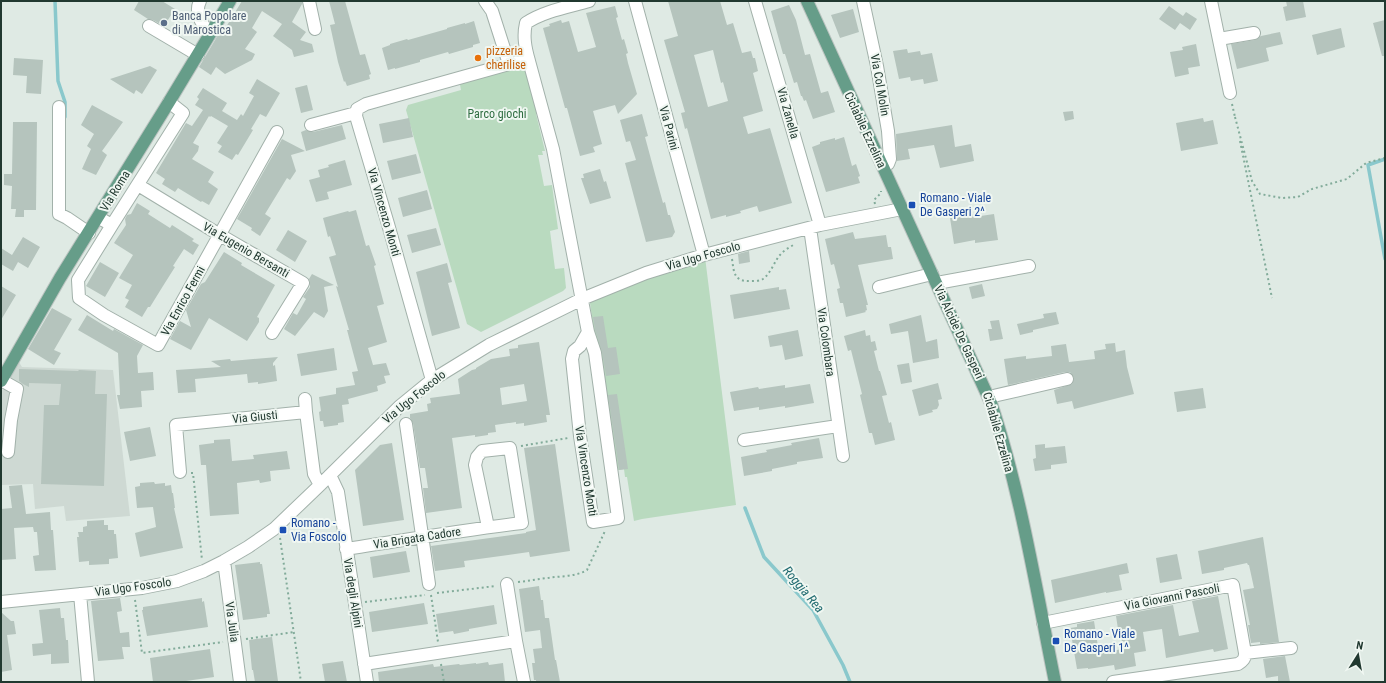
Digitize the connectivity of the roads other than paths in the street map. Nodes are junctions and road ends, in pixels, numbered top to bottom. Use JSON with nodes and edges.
{"nodes":[{"id":1,"x":200,"y":1,"type":"edge"},
{"id":2,"x":230,"y":1,"type":"edge"},
{"id":3,"x":309,"y":1,"type":"edge"},
{"id":4,"x":486,"y":1,"type":"edge"},
{"id":5,"x":589,"y":1,"type":"edge"},
{"id":6,"x":635,"y":1,"type":"edge"},
{"id":7,"x":755,"y":1,"type":"edge"},
{"id":8,"x":807,"y":1,"type":"edge"},
{"id":9,"x":863,"y":1,"type":"edge"},
{"id":10,"x":1211,"y":1,"type":"edge"},
{"id":11,"x":148,"y":26,"type":"dead end"},
{"id":12,"x":315,"y":28,"type":"dead end"},
{"id":13,"x":1254,"y":33,"type":"dead end"},
{"id":14,"x":210,"y":34,"type":"junction"},
{"id":15,"x":1219,"y":39,"type":"junction"},
{"id":16,"x":198,"y":55,"type":"junction"},
{"id":17,"x":528,"y":60,"type":"junction"},
{"id":18,"x":509,"y":64,"type":"junction"},
{"id":19,"x":1230,"y":93,"type":"road end"},
{"id":20,"x":169,"y":102,"type":"junction"},
{"id":21,"x":59,"y":107,"type":"dead end"},
{"id":22,"x":356,"y":113,"type":"junction"},
{"id":23,"x":311,"y":125,"type":"dead end"},
{"id":24,"x":277,"y":132,"type":"dead end"},
{"id":25,"x":883,"y":166,"type":"junction"},
{"id":26,"x":138,"y":185,"type":"junction"},
{"id":27,"x":902,"y":209,"type":"junction"},
{"id":28,"x":99,"y":218,"type":"junction"},
{"id":29,"x":112,"y":225,"type":"junction"},
{"id":30,"x":814,"y":230,"type":"junction"},
{"id":31,"x":89,"y":233,"type":"junction"},
{"id":32,"x":220,"y":235,"type":"junction"},
{"id":33,"x":704,"y":255,"type":"junction"},
{"id":34,"x":1030,"y":266,"type":"dead end"},
{"id":35,"x":66,"y":270,"type":"junction"},
{"id":36,"x":79,"y":278,"type":"junction"},
{"id":37,"x":935,"y":279,"type":"junction"},
{"id":38,"x":879,"y":287,"type":"dead end"},
{"id":39,"x":582,"y":299,"type":"junction"},
{"id":40,"x":588,"y":332,"type":"junction"},
{"id":41,"x":272,"y":334,"type":"dead end"},
{"id":42,"x":578,"y":348,"type":"junction"},
{"id":43,"x":595,"y":353,"type":"junction"},
{"id":44,"x":1067,"y":379,"type":"dead end"},
{"id":45,"x":1,"y":380,"type":"edge"},
{"id":46,"x":432,"y":380,"type":"junction"},
{"id":47,"x":989,"y":397,"type":"junction"},
{"id":48,"x":305,"y":399,"type":"dead end"},
{"id":49,"x":306,"y":412,"type":"junction"},
{"id":50,"x":406,"y":424,"type":"dead end"},
{"id":51,"x":838,"y":426,"type":"junction"},
{"id":52,"x":744,"y":440,"type":"dead end"},
{"id":53,"x":8,"y":452,"type":"dead end"},
{"id":54,"x":843,"y":456,"type":"dead end"},
{"id":55,"x":180,"y":472,"type":"road end"},
{"id":56,"x":330,"y":475,"type":"junction"},
{"id":57,"x":320,"y":485,"type":"junction"},
{"id":58,"x":488,"y":527,"type":"junction"},
{"id":59,"x":422,"y":538,"type":"junction"},
{"id":60,"x":346,"y":549,"type":"junction"},
{"id":61,"x":224,"y":561,"type":"junction"},
{"id":62,"x":429,"y":584,"type":"road end"},
{"id":63,"x":507,"y":584,"type":"dead end"},
{"id":64,"x":80,"y":594,"type":"junction"},
{"id":65,"x":1,"y":602,"type":"edge"},
{"id":66,"x":1043,"y":623,"type":"junction"},
{"id":67,"x":516,"y":641,"type":"junction"},
{"id":68,"x":1291,"y":648,"type":"dead end"},
{"id":69,"x":1245,"y":653,"type":"junction"},
{"id":70,"x":364,"y":664,"type":"junction"},
{"id":71,"x":88,"y":682,"type":"edge"},
{"id":72,"x":240,"y":682,"type":"edge"},
{"id":73,"x":367,"y":682,"type":"edge"},
{"id":74,"x":524,"y":682,"type":"edge"},
{"id":75,"x":1055,"y":682,"type":"edge"},
{"id":76,"x":1113,"y":682,"type":"edge"}],
"edges":[{"from":1,"to":14,"type":"street"},
{"from":2,"to":14,"type":"main road","name":"Via Roma"},
{"from":3,"to":12,"type":"street"},
{"from":4,"to":18,"type":"street"},
{"from":5,"to":17,"type":"street","name":"Via Vincenzo Monti"},
{"from":6,"to":33,"type":"street","name":"Via Parini"},
{"from":7,"to":30,"type":"street","name":"Via Zanella"},
{"from":8,"to":25,"type":"main road","name":"Via Alcide De Gasperi"},
{"from":9,"to":25,"type":"street","name":"Via Col Molin"},
{"from":10,"to":15,"type":"street"},
{"from":11,"to":16,"type":"street"},
{"from":13,"to":15,"type":"street"},
{"from":14,"to":16,"type":"main road","name":"Via Roma"},
{"from":15,"to":19,"type":"street"},
{"from":16,"to":20,"type":"main road","name":"Via Roma"},
{"from":17,"to":18,"type":"street"},
{"from":17,"to":39,"type":"street","name":"Via Vincenzo Monti"},
{"from":18,"to":22,"type":"street"},
{"from":20,"to":26,"type":"street"},
{"from":20,"to":28,"type":"main road","name":"Via Roma"},
{"from":21,"to":31,"type":"street"},
{"from":22,"to":23,"type":"street"},
{"from":22,"to":46,"type":"street","name":"Via Vincenzo Monti"},
{"from":24,"to":32,"type":"street","name":"Via Enrico Fermi"},
{"from":25,"to":27,"type":"main road","name":"Via Alcide De Gasperi"},
{"from":26,"to":29,"type":"street"},
{"from":26,"to":32,"type":"street","name":"Via Eugenio Bersanti"},
{"from":27,"to":30,"type":"street","name":"Via Ugo Foscolo"},
{"from":27,"to":37,"type":"main road","name":"Via Alcide De Gasperi"},
{"from":28,"to":29,"type":"street"},
{"from":28,"to":31,"type":"main road","name":"Via Roma"},
{"from":29,"to":36,"type":"street"},
{"from":30,"to":33,"type":"street","name":"Via Ugo Foscolo"},
{"from":30,"to":51,"type":"street","name":"Via Colombara"},
{"from":31,"to":35,"type":"main road","name":"Via Roma"},
{"from":32,"to":36,"type":"street","name":"Via Enrico Fermi"},
{"from":32,"to":41,"type":"street","name":"Via Eugenio Bersanti"},
{"from":33,"to":39,"type":"street","name":"Via Ugo Foscolo"},
{"from":34,"to":37,"type":"street"},
{"from":35,"to":36,"type":"street"},
{"from":35,"to":45,"type":"main road","name":"Via Roma"},
{"from":37,"to":38,"type":"street"},
{"from":37,"to":47,"type":"main road","name":"Via Alcide De Gasperi"},
{"from":39,"to":40,"type":"street","name":"Via Vincenzo Monti"},
{"from":39,"to":46,"type":"street","name":"Via Ugo Foscolo"},
{"from":40,"to":42,"type":"street","name":"Via Vincenzo Monti"},
{"from":40,"to":43,"type":"street","name":"Via Vincenzo Monti"},
{"from":42,"to":43,"type":"street"},
{"from":42,"to":43,"type":"street","name":"Via Vincenzo Monti"},
{"from":44,"to":47,"type":"street"},
{"from":45,"to":53,"type":"street"},
{"from":46,"to":56,"type":"street","name":"Via Ugo Foscolo"},
{"from":47,"to":66,"type":"main road","name":"Via Alcide De Gasperi"},
{"from":48,"to":49,"type":"street"},
{"from":49,"to":55,"type":"street","name":"Via Giusti"},
{"from":49,"to":57,"type":"street"},
{"from":50,"to":59,"type":"street"},
{"from":51,"to":52,"type":"street"},
{"from":51,"to":54,"type":"street","name":"Via Colombara"},
{"from":56,"to":57,"type":"street","name":"Via Ugo Foscolo"},
{"from":56,"to":60,"type":"street","name":"Via degli Alpini"},
{"from":57,"to":61,"type":"street","name":"Via Ugo Foscolo"},
{"from":58,"to":58,"type":"street","name":"Via Brigata Cadore"},
{"from":58,"to":59,"type":"street","name":"Via Brigata Cadore"},
{"from":59,"to":60,"type":"street","name":"Via Brigata Cadore"},
{"from":59,"to":62,"type":"street"},
{"from":60,"to":70,"type":"street","name":"Via degli Alpini"},
{"from":61,"to":64,"type":"street","name":"Via Ugo Foscolo"},
{"from":61,"to":72,"type":"street","name":"Via Julia"},
{"from":63,"to":67,"type":"street"},
{"from":64,"to":65,"type":"street","name":"Via Ugo Foscolo"},
{"from":64,"to":71,"type":"street"},
{"from":66,"to":69,"type":"street","name":"Via Giovanni Pascoli"},
{"from":66,"to":75,"type":"main road","name":"Via Alcide De Gasperi"},
{"from":67,"to":70,"type":"street"},
{"from":67,"to":74,"type":"street"},
{"from":68,"to":69,"type":"street"},
{"from":69,"to":76,"type":"street"},
{"from":70,"to":73,"type":"street","name":"Via degli Alpini"}]}
